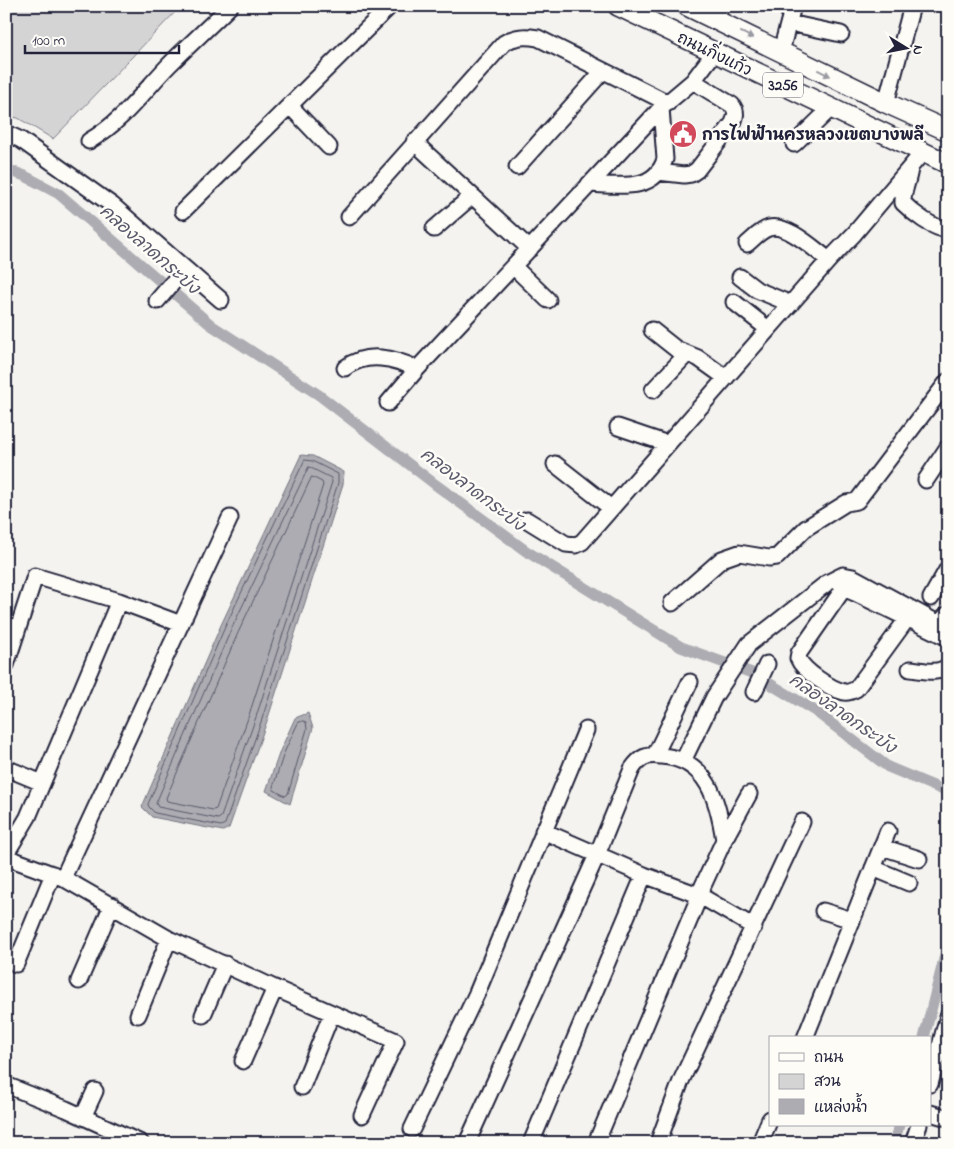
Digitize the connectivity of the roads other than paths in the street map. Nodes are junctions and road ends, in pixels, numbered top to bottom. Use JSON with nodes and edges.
{"nodes":[{"id":1,"x":230,"y":6,"type":"edge"},
{"id":2,"x":390,"y":6,"type":"edge"},
{"id":3,"x":618,"y":6,"type":"edge"},
{"id":4,"x":793,"y":6,"type":"edge"},
{"id":5,"x":912,"y":6,"type":"edge"},
{"id":6,"x":691,"y":7,"type":"edge"},
{"id":7,"x":719,"y":13,"type":"edge"},
{"id":8,"x":789,"y":23,"type":"junction"},
{"id":9,"x":841,"y":34,"type":"dead end"},
{"id":10,"x":781,"y":51,"type":"junction"},
{"id":11,"x":714,"y":53,"type":"junction"},
{"id":12,"x":603,"y":71,"type":"junction"},
{"id":13,"x":693,"y":81,"type":"junction"},
{"id":14,"x":886,"y":103,"type":"junction"},
{"id":15,"x":290,"y":106,"type":"junction"},
{"id":16,"x":664,"y":106,"type":"junction"},
{"id":17,"x":831,"y":108,"type":"junction"},
{"id":18,"x":948,"y":131,"type":"edge"},
{"id":19,"x":6,"y":133,"type":"edge"},
{"id":20,"x":89,"y":141,"type":"dead end"},
{"id":21,"x":414,"y":142,"type":"junction"},
{"id":22,"x":794,"y":144,"type":"dead end"},
{"id":23,"x":329,"y":147,"type":"dead end"},
{"id":24,"x":923,"y":152,"type":"junction"},
{"id":25,"x":948,"y":164,"type":"edge"},
{"id":26,"x":517,"y":167,"type":"dead end"},
{"id":27,"x":910,"y":168,"type":"junction"},
{"id":28,"x":658,"y":172,"type":"junction"},
{"id":29,"x":589,"y":184,"type":"junction"},
{"id":30,"x":472,"y":196,"type":"junction"},
{"id":31,"x":183,"y":211,"type":"dead end"},
{"id":32,"x":349,"y":216,"type":"dead end"},
{"id":33,"x":434,"y":230,"type":"dead end"},
{"id":34,"x":948,"y":230,"type":"edge"},
{"id":35,"x":747,"y":244,"type":"dead end"},
{"id":36,"x":530,"y":249,"type":"junction"},
{"id":37,"x":830,"y":260,"type":"junction"},
{"id":38,"x":514,"y":267,"type":"junction"},
{"id":39,"x":740,"y":277,"type":"dead end"},
{"id":40,"x":175,"y":280,"type":"dead end"},
{"id":41,"x":220,"y":300,"type":"dead end"},
{"id":42,"x":548,"y":300,"type":"dead end"},
{"id":43,"x":157,"y":301,"type":"dead end"},
{"id":44,"x":734,"y":302,"type":"dead end"},
{"id":45,"x":791,"y":304,"type":"junction"},
{"id":46,"x":768,"y":329,"type":"junction"},
{"id":47,"x":652,"y":330,"type":"dead end"},
{"id":48,"x":687,"y":354,"type":"junction"},
{"id":49,"x":345,"y":368,"type":"dead end"},
{"id":50,"x":418,"y":369,"type":"junction"},
{"id":51,"x":726,"y":378,"type":"junction"},
{"id":52,"x":948,"y":381,"type":"edge"},
{"id":53,"x":654,"y":390,"type":"dead end"},
{"id":54,"x":388,"y":402,"type":"dead end"},
{"id":55,"x":618,"y":427,"type":"dead end"},
{"id":56,"x":668,"y":444,"type":"junction"},
{"id":57,"x":948,"y":447,"type":"edge"},
{"id":58,"x":556,"y":464,"type":"dead end"},
{"id":59,"x":926,"y":480,"type":"dead end"},
{"id":60,"x":611,"y":508,"type":"junction"},
{"id":61,"x":230,"y":518,"type":"dead end"},
{"id":62,"x":527,"y":520,"type":"dead end"},
{"id":63,"x":948,"y":568,"type":"edge"},
{"id":64,"x":931,"y":598,"type":"dead end"},
{"id":65,"x":120,"y":601,"type":"junction"},
{"id":66,"x":672,"y":603,"type":"dead end"},
{"id":67,"x":948,"y":614,"type":"edge"},
{"id":68,"x":907,"y":619,"type":"junction"},
{"id":69,"x":180,"y":624,"type":"junction"},
{"id":70,"x":948,"y":638,"type":"edge"},
{"id":71,"x":6,"y":666,"type":"edge"},
{"id":72,"x":766,"y":666,"type":"dead end"},
{"id":73,"x":948,"y":666,"type":"edge"},
{"id":74,"x":910,"y":669,"type":"dead end"},
{"id":75,"x":690,"y":682,"type":"dead end"},
{"id":76,"x":755,"y":691,"type":"dead end"},
{"id":77,"x":586,"y":730,"type":"dead end"},
{"id":78,"x":655,"y":755,"type":"junction"},
{"id":79,"x":683,"y":761,"type":"junction"},
{"id":80,"x":6,"y":768,"type":"edge"},
{"id":81,"x":42,"y":783,"type":"junction"},
{"id":82,"x":749,"y":794,"type":"dead end"},
{"id":83,"x":802,"y":822,"type":"dead end"},
{"id":84,"x":543,"y":831,"type":"junction"},
{"id":85,"x":888,"y":831,"type":"dead end"},
{"id":86,"x":724,"y":840,"type":"junction"},
{"id":87,"x":882,"y":847,"type":"junction"},
{"id":88,"x":6,"y":855,"type":"edge"},
{"id":89,"x":597,"y":855,"type":"junction"},
{"id":90,"x":919,"y":858,"type":"dead end"},
{"id":91,"x":873,"y":868,"type":"junction"},
{"id":92,"x":644,"y":875,"type":"junction"},
{"id":93,"x":58,"y":876,"type":"junction"},
{"id":94,"x":910,"y":883,"type":"dead end"},
{"id":95,"x":699,"y":896,"type":"junction"},
{"id":96,"x":112,"y":905,"type":"junction"},
{"id":97,"x":824,"y":911,"type":"dead end"},
{"id":98,"x":852,"y":920,"type":"junction"},
{"id":99,"x":754,"y":927,"type":"junction"},
{"id":100,"x":169,"y":939,"type":"junction"},
{"id":101,"x":16,"y":964,"type":"dead end"},
{"id":102,"x":225,"y":964,"type":"junction"},
{"id":103,"x":79,"y":981,"type":"dead end"},
{"id":104,"x":275,"y":988,"type":"junction"},
{"id":105,"x":332,"y":1013,"type":"junction"},
{"id":106,"x":138,"y":1015,"type":"dead end"},
{"id":107,"x":203,"y":1015,"type":"dead end"},
{"id":108,"x":948,"y":1016,"type":"edge"},
{"id":109,"x":806,"y":1036,"type":"edge"},
{"id":110,"x":244,"y":1061,"type":"dead end"},
{"id":111,"x":932,"y":1076,"type":"edge"},
{"id":112,"x":6,"y":1085,"type":"edge"},
{"id":113,"x":302,"y":1088,"type":"dead end"},
{"id":114,"x":95,"y":1091,"type":"dead end"},
{"id":115,"x":362,"y":1114,"type":"dead end"},
{"id":116,"x":932,"y":1114,"type":"edge"},
{"id":117,"x":83,"y":1117,"type":"junction"},
{"id":118,"x":948,"y":1118,"type":"edge"},
{"id":119,"x":769,"y":1121,"type":"edge"},
{"id":120,"x":919,"y":1126,"type":"edge"},
{"id":121,"x":412,"y":1129,"type":"dead end"},
{"id":122,"x":140,"y":1143,"type":"edge"},
{"id":123,"x":467,"y":1143,"type":"edge"},
{"id":124,"x":531,"y":1143,"type":"edge"},
{"id":125,"x":596,"y":1143,"type":"edge"},
{"id":126,"x":658,"y":1143,"type":"edge"},
{"id":127,"x":760,"y":1143,"type":"edge"},
{"id":128,"x":913,"y":1143,"type":"edge"}],
"edges":[{"from":1,"to":20,"type":"street"},
{"from":2,"to":15,"type":"street"},
{"from":3,"to":11,"type":"main road","name":"ถนนกิ่งแก้ว","number":"3256"},
{"from":4,"to":8,"type":"street"},
{"from":5,"to":14,"type":"street"},
{"from":6,"to":7,"type":"main road","name":"ถนนกิ่งแก้ว","number":"3256"},
{"from":7,"to":10,"type":"main road","name":"ถนนกิ่งแก้ว","number":"3256","one_way":true},
{"from":8,"to":9,"type":"street"},
{"from":8,"to":10,"type":"street"},
{"from":10,"to":14,"type":"main road","name":"ถนนกิ่งแก้ว","number":"3256","one_way":true},
{"from":11,"to":13,"type":"street"},
{"from":11,"to":17,"type":"main road","name":"ถนนกิ่งแก้ว","number":"3256"},
{"from":12,"to":16,"type":"street"},
{"from":12,"to":21,"type":"street"},
{"from":12,"to":26,"type":"street"},
{"from":13,"to":16,"type":"street"},
{"from":13,"to":28,"type":"street"},
{"from":14,"to":18,"type":"main road","name":"ถนนกิ่งแก้ว","number":"3256"},
{"from":15,"to":23,"type":"street"},
{"from":15,"to":31,"type":"street"},
{"from":16,"to":28,"type":"street"},
{"from":16,"to":29,"type":"street"},
{"from":17,"to":22,"type":"street"},
{"from":17,"to":24,"type":"main road","name":"ถนนกิ่งแก้ว","number":"3256"},
{"from":19,"to":41,"type":"street"},
{"from":21,"to":30,"type":"street"},
{"from":21,"to":32,"type":"street"},
{"from":24,"to":25,"type":"main road","name":"ถนนกิ่งแก้ว","number":"3256"},
{"from":24,"to":27,"type":"street"},
{"from":27,"to":34,"type":"street"},
{"from":27,"to":37,"type":"street"},
{"from":28,"to":29,"type":"street"},
{"from":29,"to":36,"type":"street"},
{"from":30,"to":33,"type":"street"},
{"from":30,"to":36,"type":"street"},
{"from":35,"to":37,"type":"street"},
{"from":36,"to":38,"type":"street"},
{"from":37,"to":45,"type":"street"},
{"from":38,"to":42,"type":"street"},
{"from":38,"to":50,"type":"street"},
{"from":39,"to":45,"type":"street"},
{"from":40,"to":43,"type":"street"},
{"from":44,"to":46,"type":"street"},
{"from":45,"to":46,"type":"street"},
{"from":46,"to":51,"type":"street"},
{"from":47,"to":48,"type":"street"},
{"from":48,"to":51,"type":"street"},
{"from":48,"to":53,"type":"street"},
{"from":49,"to":50,"type":"street"},
{"from":50,"to":54,"type":"street"},
{"from":51,"to":56,"type":"street"},
{"from":52,"to":66,"type":"street"},
{"from":55,"to":56,"type":"street"},
{"from":56,"to":60,"type":"street"},
{"from":57,"to":59,"type":"street"},
{"from":58,"to":60,"type":"street"},
{"from":60,"to":62,"type":"street"},
{"from":61,"to":69,"type":"street"},
{"from":63,"to":64,"type":"street"},
{"from":65,"to":69,"type":"street"},
{"from":65,"to":71,"type":"street"},
{"from":65,"to":81,"type":"street"},
{"from":67,"to":79,"type":"street"},
{"from":68,"to":68,"type":"street"},
{"from":68,"to":70,"type":"street"},
{"from":69,"to":93,"type":"street"},
{"from":72,"to":76,"type":"street"},
{"from":73,"to":74,"type":"street"},
{"from":75,"to":78,"type":"street"},
{"from":77,"to":84,"type":"street"},
{"from":78,"to":79,"type":"street"},
{"from":78,"to":89,"type":"street"},
{"from":79,"to":86,"type":"street"},
{"from":80,"to":81,"type":"street"},
{"from":81,"to":88,"type":"street"},
{"from":82,"to":86,"type":"street"},
{"from":83,"to":99,"type":"street"},
{"from":84,"to":89,"type":"street"},
{"from":84,"to":121,"type":"street"},
{"from":85,"to":87,"type":"street"},
{"from":86,"to":95,"type":"street"},
{"from":87,"to":90,"type":"street"},
{"from":87,"to":91,"type":"street"},
{"from":88,"to":93,"type":"street"},
{"from":89,"to":92,"type":"street"},
{"from":89,"to":123,"type":"street"},
{"from":91,"to":94,"type":"street"},
{"from":91,"to":98,"type":"street"},
{"from":92,"to":95,"type":"street"},
{"from":92,"to":124,"type":"street"},
{"from":93,"to":96,"type":"street"},
{"from":93,"to":101,"type":"street"},
{"from":95,"to":99,"type":"street"},
{"from":95,"to":125,"type":"street"},
{"from":96,"to":100,"type":"street"},
{"from":96,"to":103,"type":"street"},
{"from":97,"to":98,"type":"street"},
{"from":98,"to":109,"type":"street"},
{"from":99,"to":126,"type":"street"},
{"from":100,"to":102,"type":"street"},
{"from":100,"to":106,"type":"street"},
{"from":102,"to":104,"type":"street"},
{"from":102,"to":107,"type":"street"},
{"from":104,"to":105,"type":"street"},
{"from":104,"to":110,"type":"street"},
{"from":105,"to":113,"type":"street"},
{"from":105,"to":115,"type":"street"},
{"from":108,"to":111,"type":"street"},
{"from":112,"to":117,"type":"street"},
{"from":114,"to":117,"type":"street"},
{"from":116,"to":118,"type":"street"},
{"from":117,"to":122,"type":"street"},
{"from":119,"to":127,"type":"street"},
{"from":120,"to":128,"type":"street"}]}
